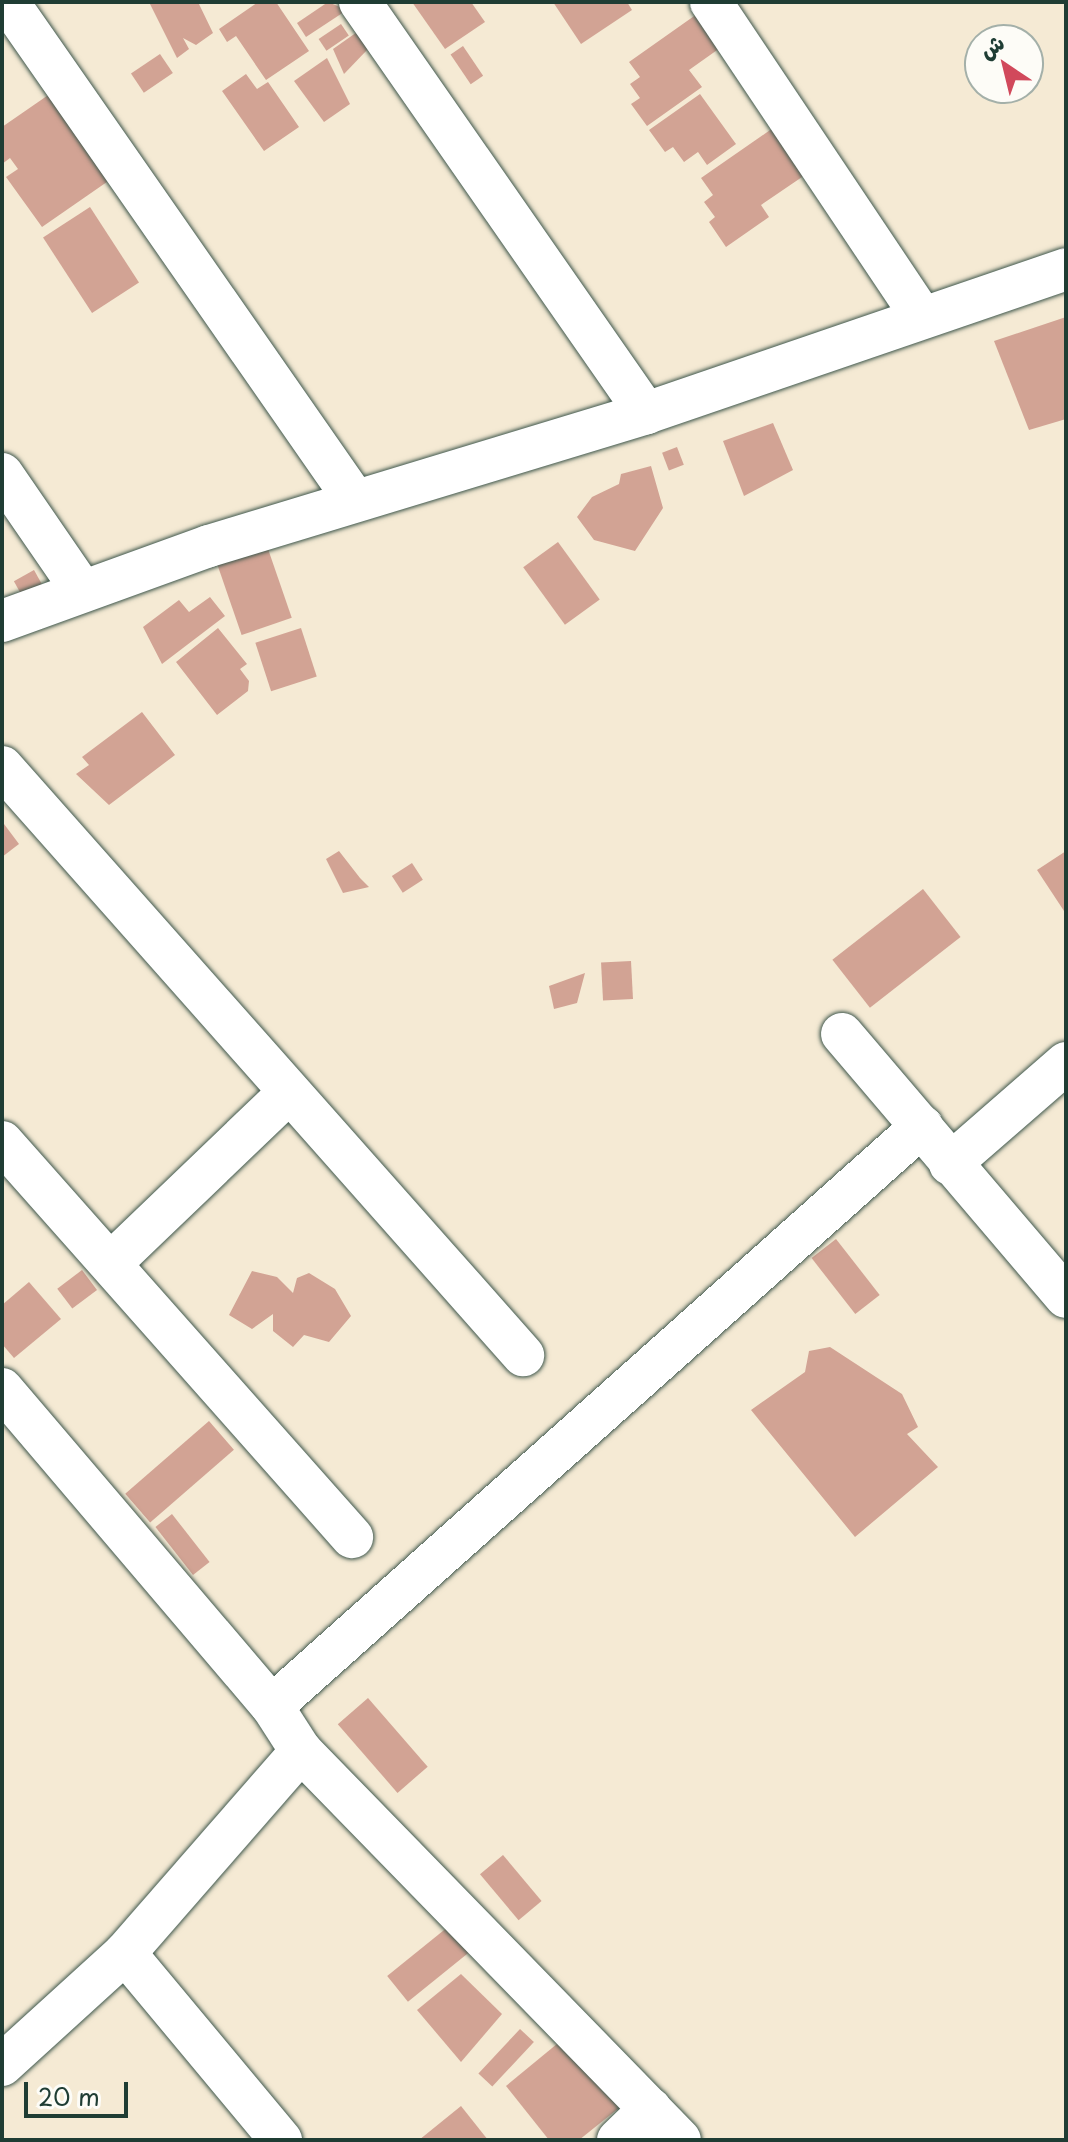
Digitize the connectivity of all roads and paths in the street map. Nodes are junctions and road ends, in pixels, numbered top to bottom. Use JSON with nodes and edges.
{"nodes":[{"id":1,"x":8,"y":2,"type":"edge"},
{"id":2,"x":360,"y":2,"type":"edge"},
{"id":3,"x":711,"y":2,"type":"edge"},
{"id":4,"x":1066,"y":269,"type":"edge"},
{"id":5,"x":920,"y":314,"type":"junction"},
{"id":6,"x":646,"y":413,"type":"junction"},
{"id":7,"x":2,"y":474,"type":"edge"},
{"id":8,"x":354,"y":499,"type":"junction"},
{"id":9,"x":81,"y":589,"type":"junction"},
{"id":10,"x":2,"y":621,"type":"edge"},
{"id":11,"x":2,"y":767,"type":"edge"},
{"id":12,"x":842,"y":1034,"type":"dead end"},
{"id":13,"x":1066,"y":1063,"type":"edge"},
{"id":14,"x":286,"y":1095,"type":"junction"},
{"id":15,"x":922,"y":1126,"type":"junction"},
{"id":16,"x":2,"y":1142,"type":"edge"},
{"id":17,"x":950,"y":1164,"type":"junction"},
{"id":18,"x":111,"y":1263,"type":"junction"},
{"id":19,"x":1066,"y":1297,"type":"edge"},
{"id":20,"x":523,"y":1355,"type":"dead end"},
{"id":21,"x":2,"y":1389,"type":"edge"},
{"id":22,"x":352,"y":1537,"type":"dead end"},
{"id":23,"x":272,"y":1706,"type":"junction"},
{"id":24,"x":301,"y":1751,"type":"junction"},
{"id":25,"x":125,"y":1953,"type":"junction"},
{"id":26,"x":4,"y":2057,"type":"edge"},
{"id":27,"x":650,"y":2109,"type":"junction"},
{"id":28,"x":281,"y":2140,"type":"edge"},
{"id":29,"x":618,"y":2140,"type":"edge"},
{"id":30,"x":680,"y":2140,"type":"edge"}],
"edges":[{"from":1,"to":8,"type":"street"},
{"from":2,"to":6,"type":"street"},
{"from":3,"to":5,"type":"street"},
{"from":4,"to":5,"type":"street"},
{"from":5,"to":6,"type":"street"},
{"from":6,"to":8,"type":"street"},
{"from":7,"to":9,"type":"street"},
{"from":8,"to":9,"type":"street"},
{"from":9,"to":10,"type":"street"},
{"from":11,"to":14,"type":"street"},
{"from":12,"to":15,"type":"street"},
{"from":13,"to":17,"type":"street"},
{"from":14,"to":18,"type":"street"},
{"from":14,"to":20,"type":"street"},
{"from":15,"to":17,"type":"street"},
{"from":15,"to":23,"type":"street"},
{"from":16,"to":18,"type":"street"},
{"from":17,"to":19,"type":"street"},
{"from":18,"to":22,"type":"street"},
{"from":21,"to":23,"type":"street"},
{"from":23,"to":24,"type":"street"},
{"from":24,"to":25,"type":"street"},
{"from":24,"to":27,"type":"street"},
{"from":25,"to":26,"type":"street"},
{"from":25,"to":28,"type":"street"},
{"from":27,"to":29,"type":"street"},
{"from":27,"to":30,"type":"street"}]}
